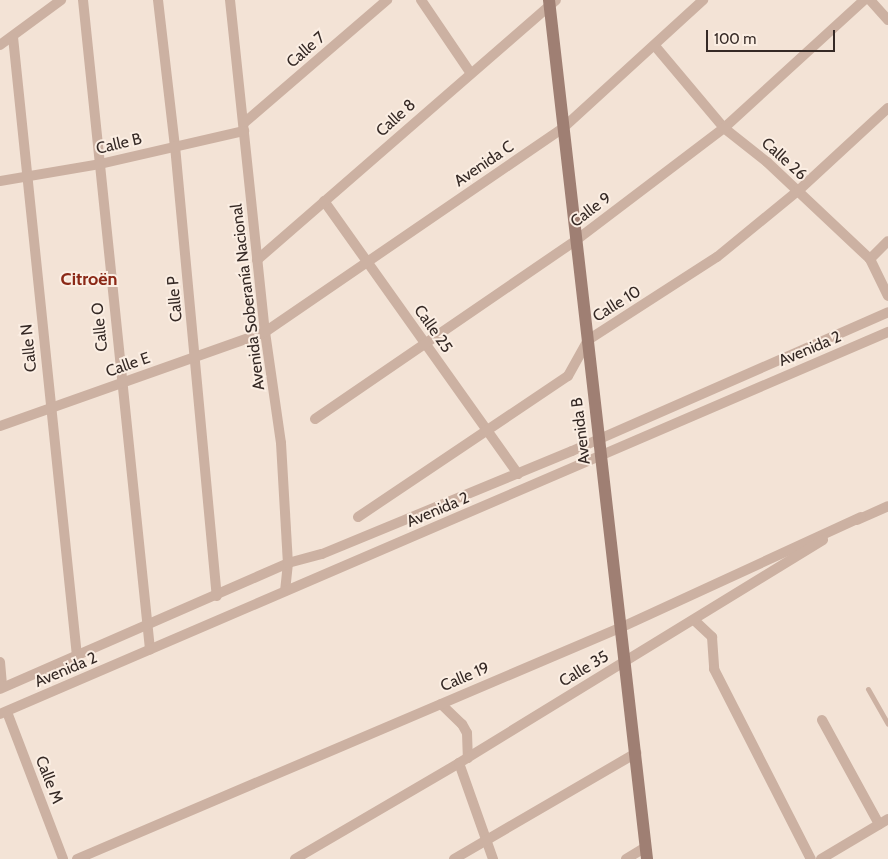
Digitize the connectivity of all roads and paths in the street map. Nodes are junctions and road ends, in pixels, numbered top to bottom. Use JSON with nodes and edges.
{"nodes":[{"id":1,"x":61,"y":0,"type":"edge"},
{"id":2,"x":84,"y":0,"type":"edge"},
{"id":3,"x":158,"y":0,"type":"edge"},
{"id":4,"x":230,"y":0,"type":"edge"},
{"id":5,"x":387,"y":0,"type":"edge"},
{"id":6,"x":421,"y":0,"type":"edge"},
{"id":7,"x":703,"y":0,"type":"edge"},
{"id":8,"x":864,"y":0,"type":"edge"},
{"id":9,"x":870,"y":0,"type":"edge"},
{"id":10,"x":552,"y":2,"type":"edge"},
{"id":11,"x":888,"y":20,"type":"edge"},
{"id":12,"x":12,"y":37,"type":"junction"},
{"id":13,"x":0,"y":45,"type":"edge"},
{"id":14,"x":655,"y":46,"type":"junction"},
{"id":15,"x":470,"y":72,"type":"junction"},
{"id":16,"x":888,"y":108,"type":"edge"},
{"id":17,"x":244,"y":127,"type":"junction"},
{"id":18,"x":563,"y":128,"type":"junction"},
{"id":19,"x":724,"y":128,"type":"junction"},
{"id":20,"x":176,"y":146,"type":"junction"},
{"id":21,"x":100,"y":164,"type":"junction"},
{"id":22,"x":27,"y":177,"type":"junction"},
{"id":23,"x":0,"y":181,"type":"edge"},
{"id":24,"x":798,"y":191,"type":"junction"},
{"id":25,"x":324,"y":201,"type":"junction"},
{"id":26,"x":575,"y":241,"type":"junction"},
{"id":27,"x":888,"y":241,"type":"edge"},
{"id":28,"x":870,"y":259,"type":"junction"},
{"id":29,"x":258,"y":260,"type":"junction"},
{"id":30,"x":368,"y":262,"type":"junction"},
{"id":31,"x":888,"y":296,"type":"edge"},
{"id":32,"x":888,"y":312,"type":"edge"},
{"id":33,"x":265,"y":332,"type":"junction"},
{"id":34,"x":888,"y":332,"type":"edge"},
{"id":35,"x":588,"y":340,"type":"junction"},
{"id":36,"x":425,"y":343,"type":"junction"},
{"id":37,"x":196,"y":358,"type":"junction"},
{"id":38,"x":121,"y":382,"type":"junction"},
{"id":39,"x":50,"y":408,"type":"junction"},
{"id":40,"x":315,"y":419,"type":"dead end"},
{"id":41,"x":0,"y":426,"type":"edge"},
{"id":42,"x":487,"y":431,"type":"junction"},
{"id":43,"x":597,"y":438,"type":"junction"},
{"id":44,"x":600,"y":456,"type":"junction"},
{"id":45,"x":518,"y":474,"type":"junction"},
{"id":46,"x":888,"y":507,"type":"edge"},
{"id":47,"x":861,"y":517,"type":"junction"},
{"id":48,"x":358,"y":518,"type":"dead end"},
{"id":49,"x":288,"y":564,"type":"junction"},
{"id":50,"x":285,"y":592,"type":"junction"},
{"id":51,"x":217,"y":596,"type":"junction"},
{"id":52,"x":694,"y":620,"type":"junction"},
{"id":53,"x":622,"y":626,"type":"junction"},
{"id":54,"x":146,"y":627,"type":"junction"},
{"id":55,"x":150,"y":650,"type":"junction"},
{"id":56,"x":77,"y":656,"type":"junction"},
{"id":57,"x":626,"y":661,"type":"junction"},
{"id":58,"x":0,"y":662,"type":"edge"},
{"id":59,"x":1,"y":688,"type":"edge"},
{"id":60,"x":868,"y":689,"type":"dead end"},
{"id":61,"x":441,"y":704,"type":"junction"},
{"id":62,"x":3,"y":713,"type":"edge"},
{"id":63,"x":822,"y":720,"type":"dead end"},
{"id":64,"x":888,"y":724,"type":"edge"},
{"id":65,"x":636,"y":753,"type":"junction"},
{"id":66,"x":463,"y":761,"type":"junction"},
{"id":67,"x":883,"y":822,"type":"edge"},
{"id":68,"x":487,"y":840,"type":"junction"},
{"id":69,"x":646,"y":853,"type":"edge"},
{"id":70,"x":63,"y":859,"type":"edge"},
{"id":71,"x":77,"y":859,"type":"edge"},
{"id":72,"x":295,"y":859,"type":"edge"},
{"id":73,"x":454,"y":859,"type":"edge"},
{"id":74,"x":493,"y":859,"type":"edge"},
{"id":75,"x":626,"y":859,"type":"edge"},
{"id":76,"x":811,"y":859,"type":"edge"},
{"id":77,"x":821,"y":859,"type":"edge"}],
"edges":[{"from":1,"to":12,"type":"street"},
{"from":2,"to":21,"type":"street","name":"Calle O"},
{"from":3,"to":20,"type":"street","name":"Calle P"},
{"from":4,"to":17,"type":"street","name":"Avenida Soberanía Nacional"},
{"from":5,"to":17,"type":"street","name":"Calle 7"},
{"from":6,"to":15,"type":"street"},
{"from":7,"to":14,"type":"street","name":"Avenida C"},
{"from":8,"to":19,"type":"street","name":"Calle 9"},
{"from":9,"to":11,"type":"street"},
{"from":10,"to":15,"type":"street","name":"Calle 8"},
{"from":10,"to":18,"type":"street","name":"Avenida B"},
{"from":12,"to":13,"type":"street"},
{"from":12,"to":22,"type":"street","name":"Calle N"},
{"from":14,"to":18,"type":"street","name":"Avenida C"},
{"from":14,"to":19,"type":"street","name":"Calle 26"},
{"from":15,"to":25,"type":"street","name":"Calle 8"},
{"from":16,"to":24,"type":"street","name":"Calle 10"},
{"from":17,"to":20,"type":"street","name":"Calle B"},
{"from":17,"to":29,"type":"street","name":"Avenida Soberanía Nacional"},
{"from":18,"to":26,"type":"street","name":"Avenida B"},
{"from":18,"to":30,"type":"street","name":"Avenida C"},
{"from":19,"to":24,"type":"street","name":"Calle 26"},
{"from":19,"to":26,"type":"street","name":"Calle 9"},
{"from":20,"to":21,"type":"street","name":"Calle B"},
{"from":20,"to":37,"type":"street","name":"Calle P"},
{"from":21,"to":22,"type":"street","name":"Calle B"},
{"from":21,"to":38,"type":"street","name":"Calle O"},
{"from":22,"to":23,"type":"street","name":"Calle B"},
{"from":22,"to":39,"type":"street","name":"Calle N"},
{"from":24,"to":28,"type":"street","name":"Calle 26"},
{"from":24,"to":35,"type":"street","name":"Calle 10"},
{"from":25,"to":29,"type":"street","name":"Calle 8"},
{"from":25,"to":30,"type":"street","name":"Calle 25"},
{"from":26,"to":35,"type":"street","name":"Avenida B"},
{"from":26,"to":36,"type":"street","name":"Calle 9"},
{"from":27,"to":28,"type":"street"},
{"from":28,"to":31,"type":"street","name":"Calle 26"},
{"from":29,"to":33,"type":"street","name":"Avenida Soberanía Nacional"},
{"from":30,"to":33,"type":"street","name":"Avenida C"},
{"from":30,"to":36,"type":"street","name":"Calle 25"},
{"from":32,"to":43,"type":"street","name":"Avenida 2"},
{"from":33,"to":37,"type":"street","name":"Calle E"},
{"from":33,"to":49,"type":"street","name":"Avenida Soberanía Nacional"},
{"from":34,"to":44,"type":"street","name":"Avenida 2"},
{"from":35,"to":42,"type":"street","name":"Calle 10"},
{"from":35,"to":43,"type":"street","name":"Avenida B"},
{"from":36,"to":40,"type":"street","name":"Calle 9"},
{"from":36,"to":42,"type":"street","name":"Calle 25"},
{"from":37,"to":38,"type":"street","name":"Calle E"},
{"from":37,"to":51,"type":"street","name":"Calle P"},
{"from":38,"to":39,"type":"street","name":"Calle E"},
{"from":38,"to":54,"type":"street","name":"Calle O"},
{"from":39,"to":41,"type":"street","name":"Calle E"},
{"from":39,"to":56,"type":"street","name":"Calle N"},
{"from":42,"to":45,"type":"street","name":"Calle 25"},
{"from":42,"to":48,"type":"street","name":"Calle 10"},
{"from":43,"to":44,"type":"street","name":"Avenida B"},
{"from":43,"to":45,"type":"street","name":"Avenida 2"},
{"from":44,"to":50,"type":"street","name":"Avenida 2"},
{"from":44,"to":53,"type":"street","name":"Avenida B"},
{"from":45,"to":49,"type":"street","name":"Avenida 2"},
{"from":46,"to":47,"type":"street","name":"Calle 35"},
{"from":47,"to":52,"type":"street","name":"Calle 35"},
{"from":47,"to":53,"type":"street","name":"Calle 19"},
{"from":49,"to":50,"type":"street","name":"Avenida Soberanía Nacional"},
{"from":49,"to":51,"type":"street","name":"Avenida 2"},
{"from":50,"to":55,"type":"street","name":"Avenida 2"},
{"from":51,"to":54,"type":"street","name":"Avenida 2"},
{"from":52,"to":57,"type":"street","name":"Calle 35"},
{"from":52,"to":76,"type":"street"},
{"from":53,"to":57,"type":"street","name":"Avenida B"},
{"from":53,"to":61,"type":"street","name":"Calle 19"},
{"from":54,"to":55,"type":"street","name":"Calle O"},
{"from":54,"to":56,"type":"street","name":"Avenida 2"},
{"from":55,"to":62,"type":"street","name":"Avenida 2"},
{"from":56,"to":59,"type":"street","name":"Avenida 2"},
{"from":57,"to":65,"type":"street","name":"Avenida B"},
{"from":57,"to":66,"type":"street","name":"Calle 35"},
{"from":58,"to":59,"type":"street"},
{"from":60,"to":64,"type":"lane"},
{"from":61,"to":66,"type":"street"},
{"from":61,"to":71,"type":"street","name":"Calle 19"},
{"from":62,"to":70,"type":"street","name":"Calle M"},
{"from":63,"to":67,"type":"street"},
{"from":65,"to":68,"type":"street"},
{"from":65,"to":69,"type":"street","name":"Avenida B"},
{"from":66,"to":68,"type":"street"},
{"from":66,"to":72,"type":"street","name":"Calle 35"},
{"from":67,"to":77,"type":"street"},
{"from":68,"to":73,"type":"street"},
{"from":68,"to":74,"type":"street"},
{"from":69,"to":75,"type":"street"}]}
